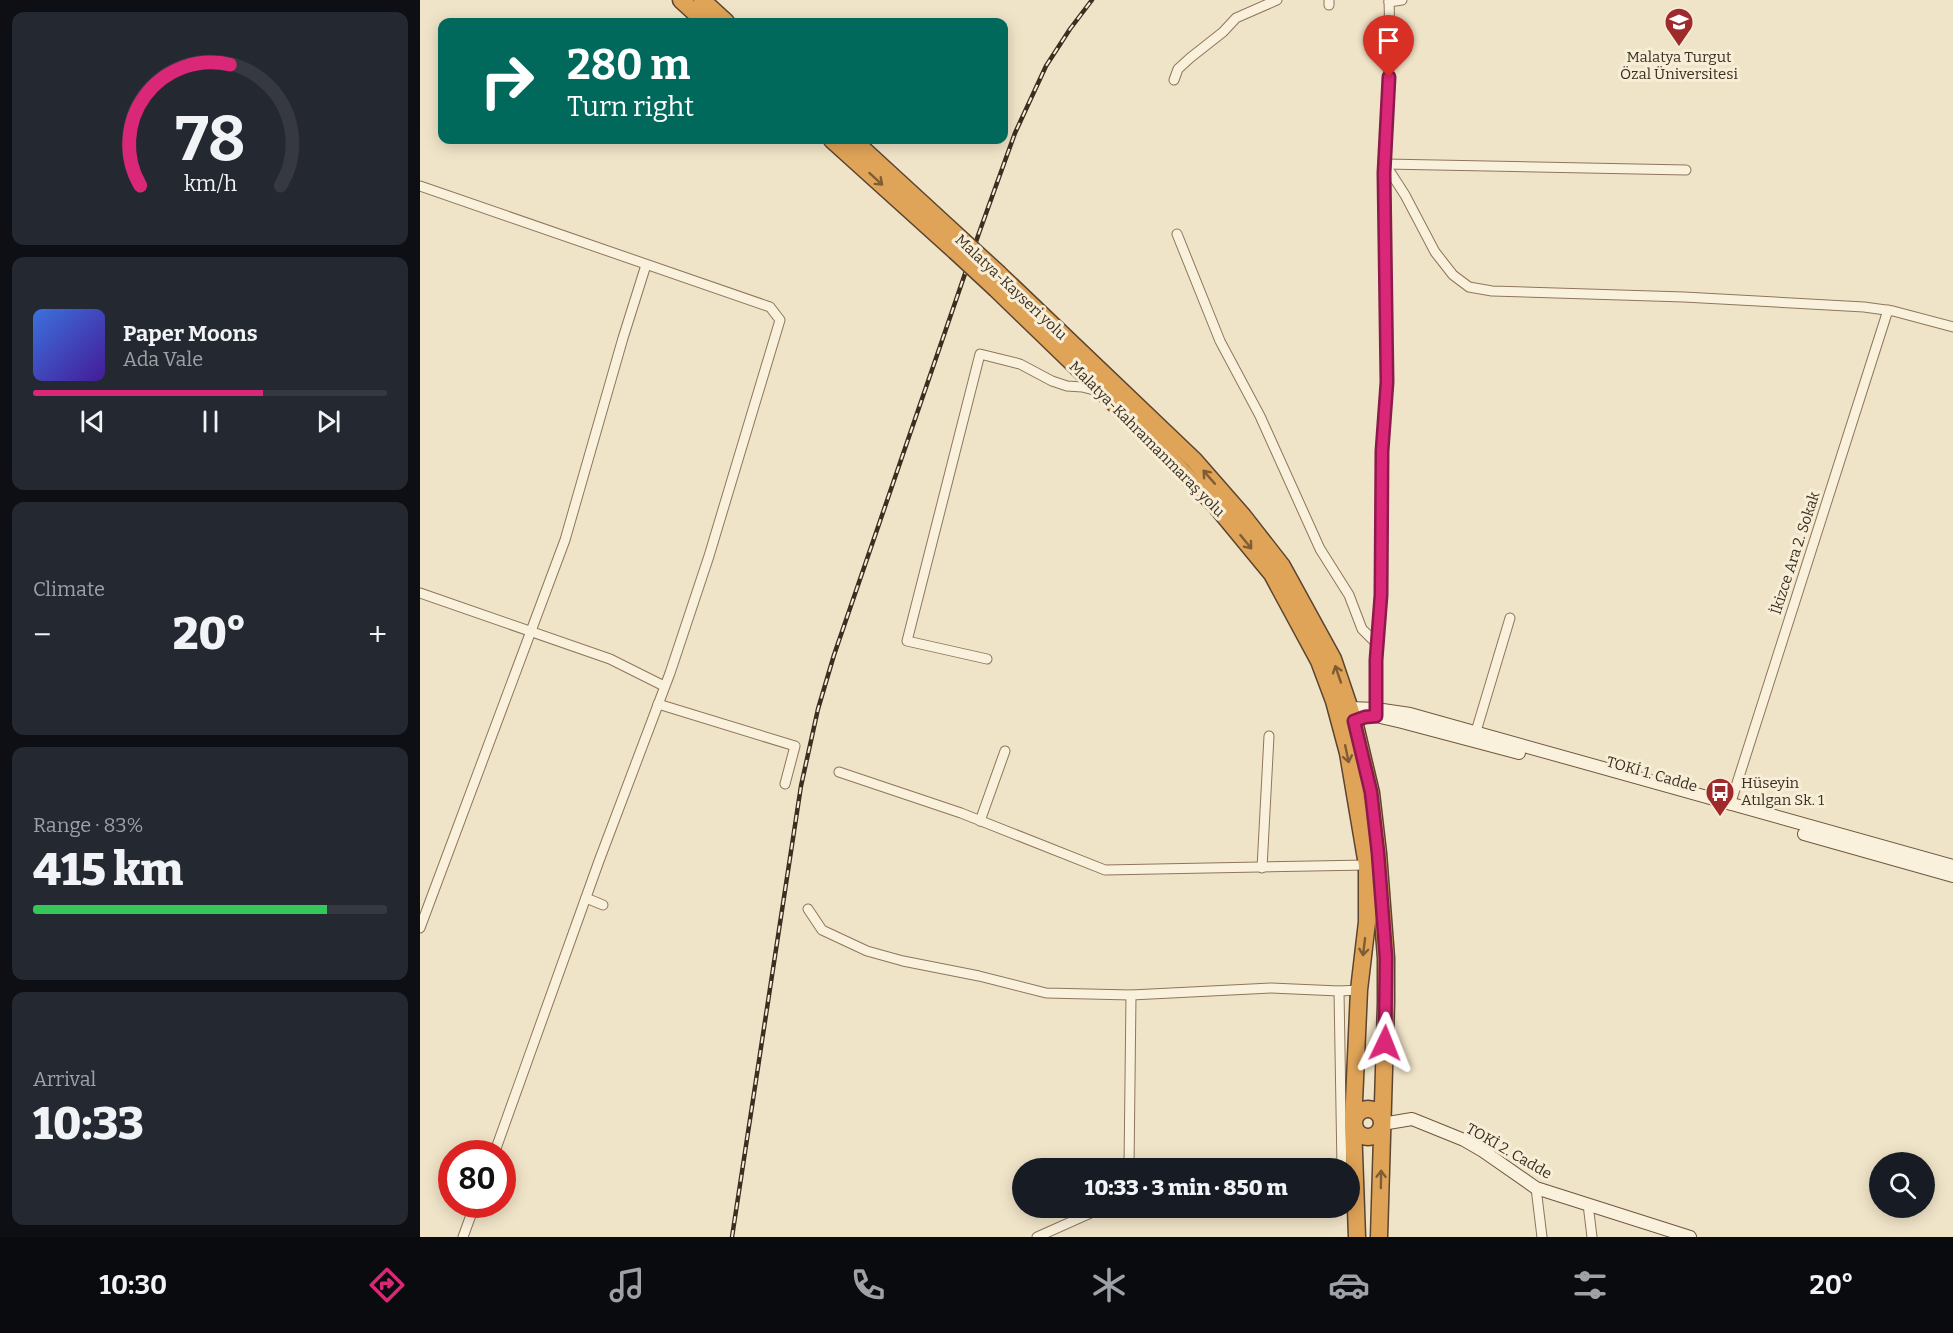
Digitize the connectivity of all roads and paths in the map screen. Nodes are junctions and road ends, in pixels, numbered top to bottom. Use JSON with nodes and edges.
{"nodes":[{"id":1,"x":681,"y":0,"type":"edge"},
{"id":2,"x":702,"y":0,"type":"edge"},
{"id":3,"x":1277,"y":0,"type":"edge"},
{"id":4,"x":1402,"y":0,"type":"edge"},
{"id":5,"x":1389,"y":1,"type":"edge"},
{"id":6,"x":701,"y":18,"type":"edge"},
{"id":7,"x":722,"y":18,"type":"edge"},
{"id":8,"x":1174,"y":80,"type":"dead end"},
{"id":9,"x":837,"y":144,"type":"edge"},
{"id":10,"x":857,"y":144,"type":"edge"},
{"id":11,"x":1385,"y":164,"type":"junction"},
{"id":12,"x":1686,"y":170,"type":"dead end"},
{"id":13,"x":420,"y":186,"type":"edge"},
{"id":14,"x":1177,"y":234,"type":"dead end"},
{"id":15,"x":959,"y":246,"type":"junction"},
{"id":16,"x":646,"y":265,"type":"junction"},
{"id":17,"x":997,"y":281,"type":"junction"},
{"id":18,"x":1888,"y":310,"type":"junction"},
{"id":19,"x":1953,"y":327,"type":"edge"},
{"id":20,"x":1101,"y":392,"type":"junction"},
{"id":21,"x":420,"y":594,"type":"edge"},
{"id":22,"x":1510,"y":618,"type":"dead end"},
{"id":23,"x":531,"y":633,"type":"junction"},
{"id":24,"x":1377,"y":644,"type":"junction"},
{"id":25,"x":987,"y":659,"type":"dead end"},
{"id":26,"x":664,"y":687,"type":"junction"},
{"id":27,"x":658,"y":704,"type":"junction"},
{"id":28,"x":1376,"y":713,"type":"junction"},
{"id":29,"x":1352,"y":715,"type":"junction"},
{"id":30,"x":1269,"y":736,"type":"dead end"},
{"id":31,"x":1474,"y":736,"type":"junction"},
{"id":32,"x":1005,"y":751,"type":"dead end"},
{"id":33,"x":839,"y":772,"type":"dead end"},
{"id":34,"x":785,"y":784,"type":"dead end"},
{"id":35,"x":1730,"y":804,"type":"junction"},
{"id":36,"x":980,"y":821,"type":"junction"},
{"id":37,"x":1367,"y":865,"type":"junction"},
{"id":38,"x":1953,"y":866,"type":"edge"},
{"id":39,"x":1262,"y":868,"type":"junction"},
{"id":40,"x":1953,"y":876,"type":"edge"},
{"id":41,"x":586,"y":898,"type":"junction"},
{"id":42,"x":603,"y":905,"type":"dead end"},
{"id":43,"x":808,"y":909,"type":"dead end"},
{"id":44,"x":420,"y":928,"type":"edge"},
{"id":45,"x":1359,"y":990,"type":"junction"},
{"id":46,"x":1339,"y":991,"type":"junction"},
{"id":47,"x":1131,"y":995,"type":"junction"},
{"id":48,"x":1353,"y":1124,"type":"junction"},
{"id":49,"x":1382,"y":1124,"type":"junction"},
{"id":50,"x":499,"y":1140,"type":"edge"},
{"id":51,"x":1129,"y":1158,"type":"edge"},
{"id":52,"x":1342,"y":1158,"type":"edge"},
{"id":53,"x":1536,"y":1188,"type":"junction"},
{"id":54,"x":1588,"y":1204,"type":"junction"},
{"id":55,"x":470,"y":1218,"type":"edge"},
{"id":56,"x":1080,"y":1218,"type":"edge"},
{"id":57,"x":1649,"y":1223,"type":"junction"},
{"id":58,"x":463,"y":1237,"type":"edge"},
{"id":59,"x":1037,"y":1237,"type":"edge"},
{"id":60,"x":1357,"y":1237,"type":"edge"},
{"id":61,"x":1379,"y":1237,"type":"edge"},
{"id":62,"x":1542,"y":1237,"type":"edge"},
{"id":63,"x":1592,"y":1237,"type":"edge"},
{"id":64,"x":1651,"y":1237,"type":"edge"},
{"id":65,"x":1690,"y":1237,"type":"edge"}],
"edges":[{"from":1,"to":6,"type":"highway"},
{"from":2,"to":7,"type":"highway"},
{"from":3,"to":8,"type":"street"},
{"from":4,"to":5,"type":"street"},
{"from":5,"to":11,"type":"street"},
{"from":9,"to":15,"type":"highway","one_way":true},
{"from":10,"to":15,"type":"highway","name":"Malatya-Kayseri yolu"},
{"from":11,"to":12,"type":"street"},
{"from":11,"to":18,"type":"street"},
{"from":11,"to":24,"type":"street"},
{"from":13,"to":16,"type":"street"},
{"from":14,"to":24,"type":"street"},
{"from":15,"to":17,"type":"highway","name":"Malatya-Kayseri yolu","bridge":true},
{"from":16,"to":23,"type":"street"},
{"from":16,"to":26,"type":"street"},
{"from":17,"to":20,"type":"highway","name":"Malatya-Kahramanmaraş yolu"},
{"from":29,"to":17,"type":"highway","name":"Malatya-Kayseri yolu","one_way":true},
{"from":18,"to":19,"type":"street"},
{"from":18,"to":35,"type":"street","name":"İkizce Ara 2. Sokak"},
{"from":20,"to":25,"type":"street"},
{"from":20,"to":37,"type":"highway","name":"Malatya-Kahramanmaraş yolu","one_way":true},
{"from":21,"to":23,"type":"street"},
{"from":22,"to":31,"type":"street"},
{"from":23,"to":26,"type":"street"},
{"from":23,"to":44,"type":"street"},
{"from":24,"to":28,"type":"street"},
{"from":26,"to":27,"type":"street"},
{"from":27,"to":34,"type":"street"},
{"from":27,"to":41,"type":"street"},
{"from":28,"to":29,"type":"main road"},
{"from":28,"to":31,"type":"main road","name":"TOKİ 1. Cadde"},
{"from":29,"to":49,"type":"highway","name":"Malatya-Kayseri yolu"},
{"from":30,"to":39,"type":"street"},
{"from":31,"to":35,"type":"main road","name":"TOKİ 1. Cadde"},
{"from":31,"to":40,"type":"main road","name":"TOKİ 1. Cadde"},
{"from":32,"to":36,"type":"street"},
{"from":33,"to":36,"type":"street"},
{"from":35,"to":38,"type":"main road","name":"TOKİ 1. Cadde"},
{"from":36,"to":39,"type":"street"},
{"from":37,"to":39,"type":"street"},
{"from":37,"to":45,"type":"highway","name":"Malatya-Kahramanmaraş yolu","one_way":true},
{"from":41,"to":42,"type":"street"},
{"from":41,"to":50,"type":"street"},
{"from":43,"to":47,"type":"street"},
{"from":45,"to":46,"type":"street"},
{"from":45,"to":48,"type":"highway","name":"Malatya-Kahramanmaraş yolu"},
{"from":46,"to":47,"type":"street"},
{"from":46,"to":52,"type":"street"},
{"from":47,"to":51,"type":"street"},
{"from":48,"to":49,"type":"highway"},
{"from":48,"to":60,"type":"highway","name":"Malatya-Kahramanmaraş yolu"},
{"from":49,"to":53,"type":"main road","name":"TOKİ 2. Cadde"},
{"from":61,"to":49,"type":"highway","name":"Malatya-Kayseri yolu","one_way":true},
{"from":53,"to":54,"type":"main road","name":"TOKİ 2. Cadde"},
{"from":53,"to":62,"type":"street"},
{"from":54,"to":57,"type":"main road","name":"TOKİ 2. Cadde"},
{"from":54,"to":63,"type":"street"},
{"from":55,"to":58,"type":"street"},
{"from":56,"to":59,"type":"street"},
{"from":57,"to":64,"type":"main road"},
{"from":57,"to":65,"type":"main road","name":"TOKİ 2. Cadde"}]}
